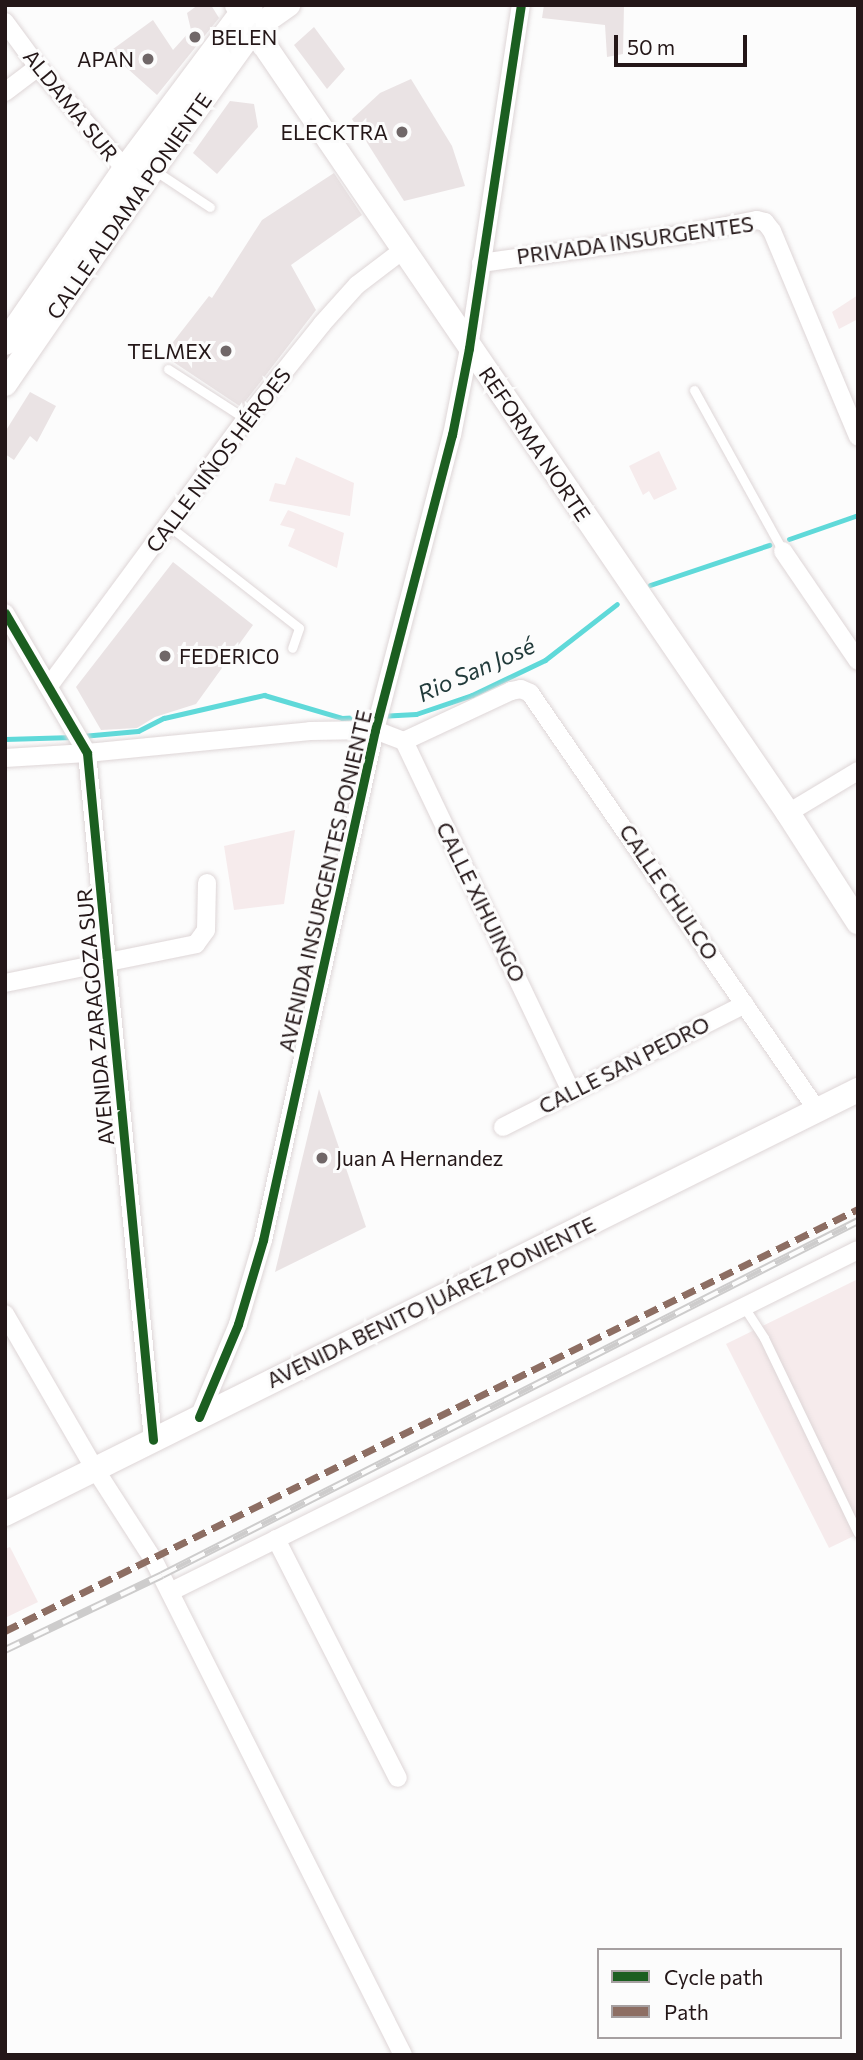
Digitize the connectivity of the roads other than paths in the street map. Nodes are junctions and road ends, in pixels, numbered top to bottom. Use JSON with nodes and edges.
{"nodes":[{"id":1,"x":288,"y":5,"type":"edge"},
{"id":2,"x":521,"y":5,"type":"edge"},
{"id":3,"x":246,"y":13,"type":"edge"},
{"id":4,"x":5,"y":22,"type":"edge"},
{"id":5,"x":38,"y":67,"type":"junction"},
{"id":6,"x":5,"y":92,"type":"edge"},
{"id":7,"x":139,"y":175,"type":"junction"},
{"id":8,"x":210,"y":207,"type":"dead end"},
{"id":9,"x":403,"y":250,"type":"junction"},
{"id":10,"x":481,"y":263,"type":"junction"},
{"id":11,"x":5,"y":343,"type":"edge"},
{"id":12,"x":469,"y":348,"type":"junction"},
{"id":13,"x":168,"y":369,"type":"dead end"},
{"id":14,"x":5,"y":384,"type":"edge"},
{"id":15,"x":694,"y":390,"type":"dead end"},
{"id":16,"x":246,"y":419,"type":"junction"},
{"id":17,"x":858,"y":437,"type":"edge"},
{"id":18,"x":169,"y":526,"type":"junction"},
{"id":19,"x":783,"y":551,"type":"joint"},
{"id":20,"x":5,"y":613,"type":"edge"},
{"id":21,"x":292,"y":648,"type":"dead end"},
{"id":22,"x":858,"y":661,"type":"edge"},
{"id":23,"x":49,"y":686,"type":"junction"},
{"id":24,"x":376,"y":727,"type":"junction"},
{"id":25,"x":404,"y":741,"type":"junction"},
{"id":26,"x":84,"y":747,"type":"junction"},
{"id":27,"x":5,"y":758,"type":"edge"},
{"id":28,"x":858,"y":771,"type":"edge"},
{"id":29,"x":788,"y":813,"type":"junction"},
{"id":30,"x":207,"y":883,"type":"dead end"},
{"id":31,"x":858,"y":922,"type":"edge"},
{"id":32,"x":107,"y":961,"type":"junction"},
{"id":33,"x":5,"y":983,"type":"edge"},
{"id":34,"x":745,"y":1004,"type":"junction"},
{"id":35,"x":858,"y":1090,"type":"edge"},
{"id":36,"x":571,"y":1091,"type":"junction"},
{"id":37,"x":817,"y":1110,"type":"junction"},
{"id":38,"x":503,"y":1127,"type":"dead end"},
{"id":39,"x":858,"y":1250,"type":"edge"},
{"id":40,"x":744,"y":1307,"type":"junction"},
{"id":41,"x":5,"y":1314,"type":"edge"},
{"id":42,"x":199,"y":1417,"type":"junction"},
{"id":43,"x":153,"y":1440,"type":"junction"},
{"id":44,"x":95,"y":1469,"type":"junction"},
{"id":45,"x":5,"y":1514,"type":"edge"},
{"id":46,"x":858,"y":1533,"type":"edge"},
{"id":47,"x":276,"y":1539,"type":"junction"},
{"id":48,"x":170,"y":1592,"type":"junction"},
{"id":49,"x":398,"y":1778,"type":"dead end"},
{"id":50,"x":403,"y":2055,"type":"edge"}],
"edges":[{"from":1,"to":3,"type":"main road","name":"CALLE ALDAMA PONIENTE"},
{"from":2,"to":10,"type":"street","name":"AVENIDA INSURGENTES PONIENTE"},
{"from":3,"to":7,"type":"main road","name":"CALLE ALDAMA PONIENTE"},
{"from":3,"to":9,"type":"main road","name":"REFORMA NORTE"},
{"from":4,"to":5,"type":"street","name":"ALDAMA SUR"},
{"from":5,"to":6,"type":"street"},
{"from":5,"to":7,"type":"street","name":"ALDAMA SUR"},
{"from":7,"to":8,"type":"lane"},
{"from":7,"to":11,"type":"main road","name":"CALLE ALDAMA PONIENTE"},
{"from":7,"to":14,"type":"main road","name":"CALLE ALDAMA PONIENTE"},
{"from":9,"to":12,"type":"main road","name":"REFORMA NORTE"},
{"from":9,"to":16,"type":"street","name":"CALLE NIÑOS HÉROES"},
{"from":10,"to":12,"type":"street","name":"AVENIDA INSURGENTES PONIENTE"},
{"from":10,"to":17,"type":"street","name":"PRIVADA INSURGENTES"},
{"from":12,"to":24,"type":"street","name":"AVENIDA INSURGENTES PONIENTE"},
{"from":12,"to":29,"type":"main road","name":"REFORMA NORTE"},
{"from":13,"to":16,"type":"lane"},
{"from":15,"to":19,"type":"lane"},
{"from":16,"to":18,"type":"street","name":"CALLE NIÑOS HÉROES"},
{"from":18,"to":21,"type":"lane"},
{"from":18,"to":23,"type":"street","name":"CALLE NIÑOS HÉROES"},
{"from":19,"to":22,"type":"street"},
{"from":20,"to":23,"type":"street","name":"AVENIDA ZARAGOZA SUR"},
{"from":23,"to":26,"type":"street","name":"AVENIDA ZARAGOZA SUR"},
{"from":24,"to":25,"type":"street"},
{"from":24,"to":26,"type":"street"},
{"from":24,"to":42,"type":"street","name":"AVENIDA INSURGENTES PONIENTE"},
{"from":25,"to":34,"type":"street","name":"CALLE CHULCO"},
{"from":25,"to":36,"type":"street","name":"CALLE XIHUINGO"},
{"from":26,"to":27,"type":"street"},
{"from":26,"to":32,"type":"street","name":"AVENIDA ZARAGOZA SUR"},
{"from":28,"to":29,"type":"street"},
{"from":29,"to":31,"type":"main road","name":"REFORMA NORTE"},
{"from":30,"to":32,"type":"street"},
{"from":32,"to":33,"type":"street"},
{"from":32,"to":43,"type":"street","name":"AVENIDA ZARAGOZA SUR"},
{"from":34,"to":36,"type":"street","name":"CALLE SAN PEDRO"},
{"from":34,"to":37,"type":"street","name":"CALLE CHULCO"},
{"from":35,"to":37,"type":"main road","name":"AVENIDA BENITO JUÁREZ PONIENTE"},
{"from":36,"to":38,"type":"street","name":"CALLE SAN PEDRO"},
{"from":37,"to":42,"type":"main road","name":"AVENIDA BENITO JUÁREZ PONIENTE"},
{"from":39,"to":40,"type":"street"},
{"from":40,"to":46,"type":"lane"},
{"from":40,"to":47,"type":"street"},
{"from":41,"to":44,"type":"street"},
{"from":42,"to":43,"type":"main road","name":"AVENIDA BENITO JUÁREZ PONIENTE"},
{"from":43,"to":44,"type":"main road","name":"AVENIDA BENITO JUÁREZ PONIENTE"},
{"from":44,"to":45,"type":"main road","name":"AVENIDA BENITO JUÁREZ PONIENTE"},
{"from":44,"to":48,"type":"street"},
{"from":47,"to":48,"type":"street"},
{"from":47,"to":49,"type":"street"},
{"from":48,"to":50,"type":"street"}]}
